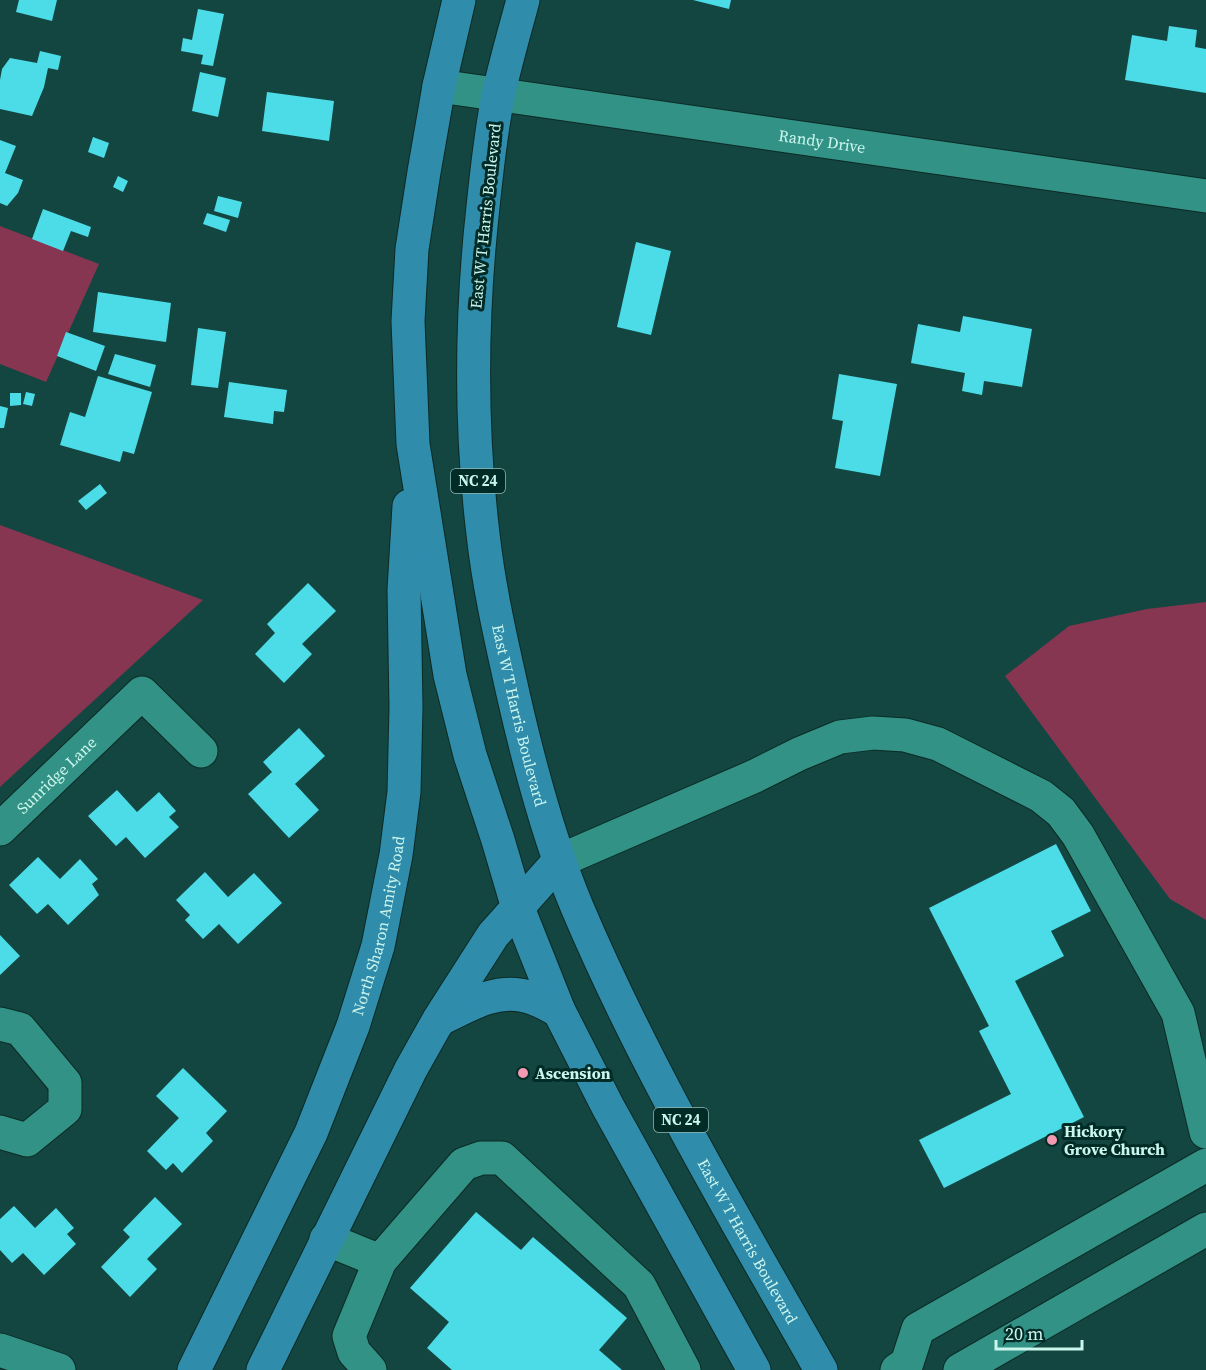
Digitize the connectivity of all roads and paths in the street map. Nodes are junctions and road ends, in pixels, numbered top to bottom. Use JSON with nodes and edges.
{"nodes":[{"id":1,"x":459,"y":0,"type":"edge"},
{"id":2,"x":523,"y":0,"type":"edge"},
{"id":3,"x":439,"y":86,"type":"junction"},
{"id":4,"x":499,"y":93,"type":"junction"},
{"id":5,"x":1206,"y":196,"type":"edge"},
{"id":6,"x":413,"y":444,"type":"junction"},
{"id":7,"x":201,"y":751,"type":"dead end"},
{"id":8,"x":0,"y":829,"type":"edge"},
{"id":9,"x":560,"y":861,"type":"junction"},
{"id":10,"x":518,"y":908,"type":"junction"},
{"id":11,"x":559,"y":1011,"type":"junction"},
{"id":12,"x":438,"y":1021,"type":"junction"},
{"id":13,"x":0,"y":1023,"type":"edge"},
{"id":14,"x":0,"y":1132,"type":"edge"},
{"id":15,"x":1206,"y":1132,"type":"edge"},
{"id":16,"x":1206,"y":1165,"type":"edge"},
{"id":17,"x":1206,"y":1229,"type":"edge"},
{"id":18,"x":326,"y":1239,"type":"junction"},
{"id":19,"x":380,"y":1261,"type":"junction"},
{"id":20,"x":0,"y":1350,"type":"edge"},
{"id":21,"x":748,"y":1368,"type":"edge"},
{"id":22,"x":911,"y":1368,"type":"edge"},
{"id":23,"x":59,"y":1370,"type":"edge"},
{"id":24,"x":194,"y":1370,"type":"edge"},
{"id":25,"x":263,"y":1370,"type":"edge"},
{"id":26,"x":370,"y":1370,"type":"edge"},
{"id":27,"x":684,"y":1370,"type":"edge"},
{"id":28,"x":821,"y":1370,"type":"edge"},
{"id":29,"x":960,"y":1370,"type":"edge"}],
"edges":[{"from":1,"to":3,"type":"main road"},
{"from":2,"to":4,"type":"main road","name":"East W T Harris Boulevard","number":"NC 24"},
{"from":3,"to":4,"type":"street","name":"Randy Drive"},
{"from":3,"to":6,"type":"main road"},
{"from":4,"to":5,"type":"street","name":"Randy Drive"},
{"from":4,"to":9,"type":"main road","name":"East W T Harris Boulevard","number":"NC 24"},
{"from":6,"to":10,"type":"main road"},
{"from":6,"to":24,"type":"main road","name":"North Sharon Amity Road"},
{"from":7,"to":8,"type":"street","name":"Sunridge Lane"},
{"from":9,"to":10,"type":"main road"},
{"from":9,"to":15,"type":"street"},
{"from":9,"to":28,"type":"main road","name":"East W T Harris Boulevard","number":"NC 24"},
{"from":10,"to":11,"type":"main road"},
{"from":10,"to":12,"type":"main road"},
{"from":11,"to":12,"type":"main road"},
{"from":11,"to":21,"type":"main road"},
{"from":12,"to":18,"type":"main road"},
{"from":13,"to":14,"type":"street"},
{"from":16,"to":22,"type":"street"},
{"from":17,"to":29,"type":"street"},
{"from":18,"to":19,"type":"street"},
{"from":18,"to":25,"type":"main road"},
{"from":19,"to":26,"type":"street"},
{"from":19,"to":27,"type":"street"},
{"from":20,"to":23,"type":"street"}]}
